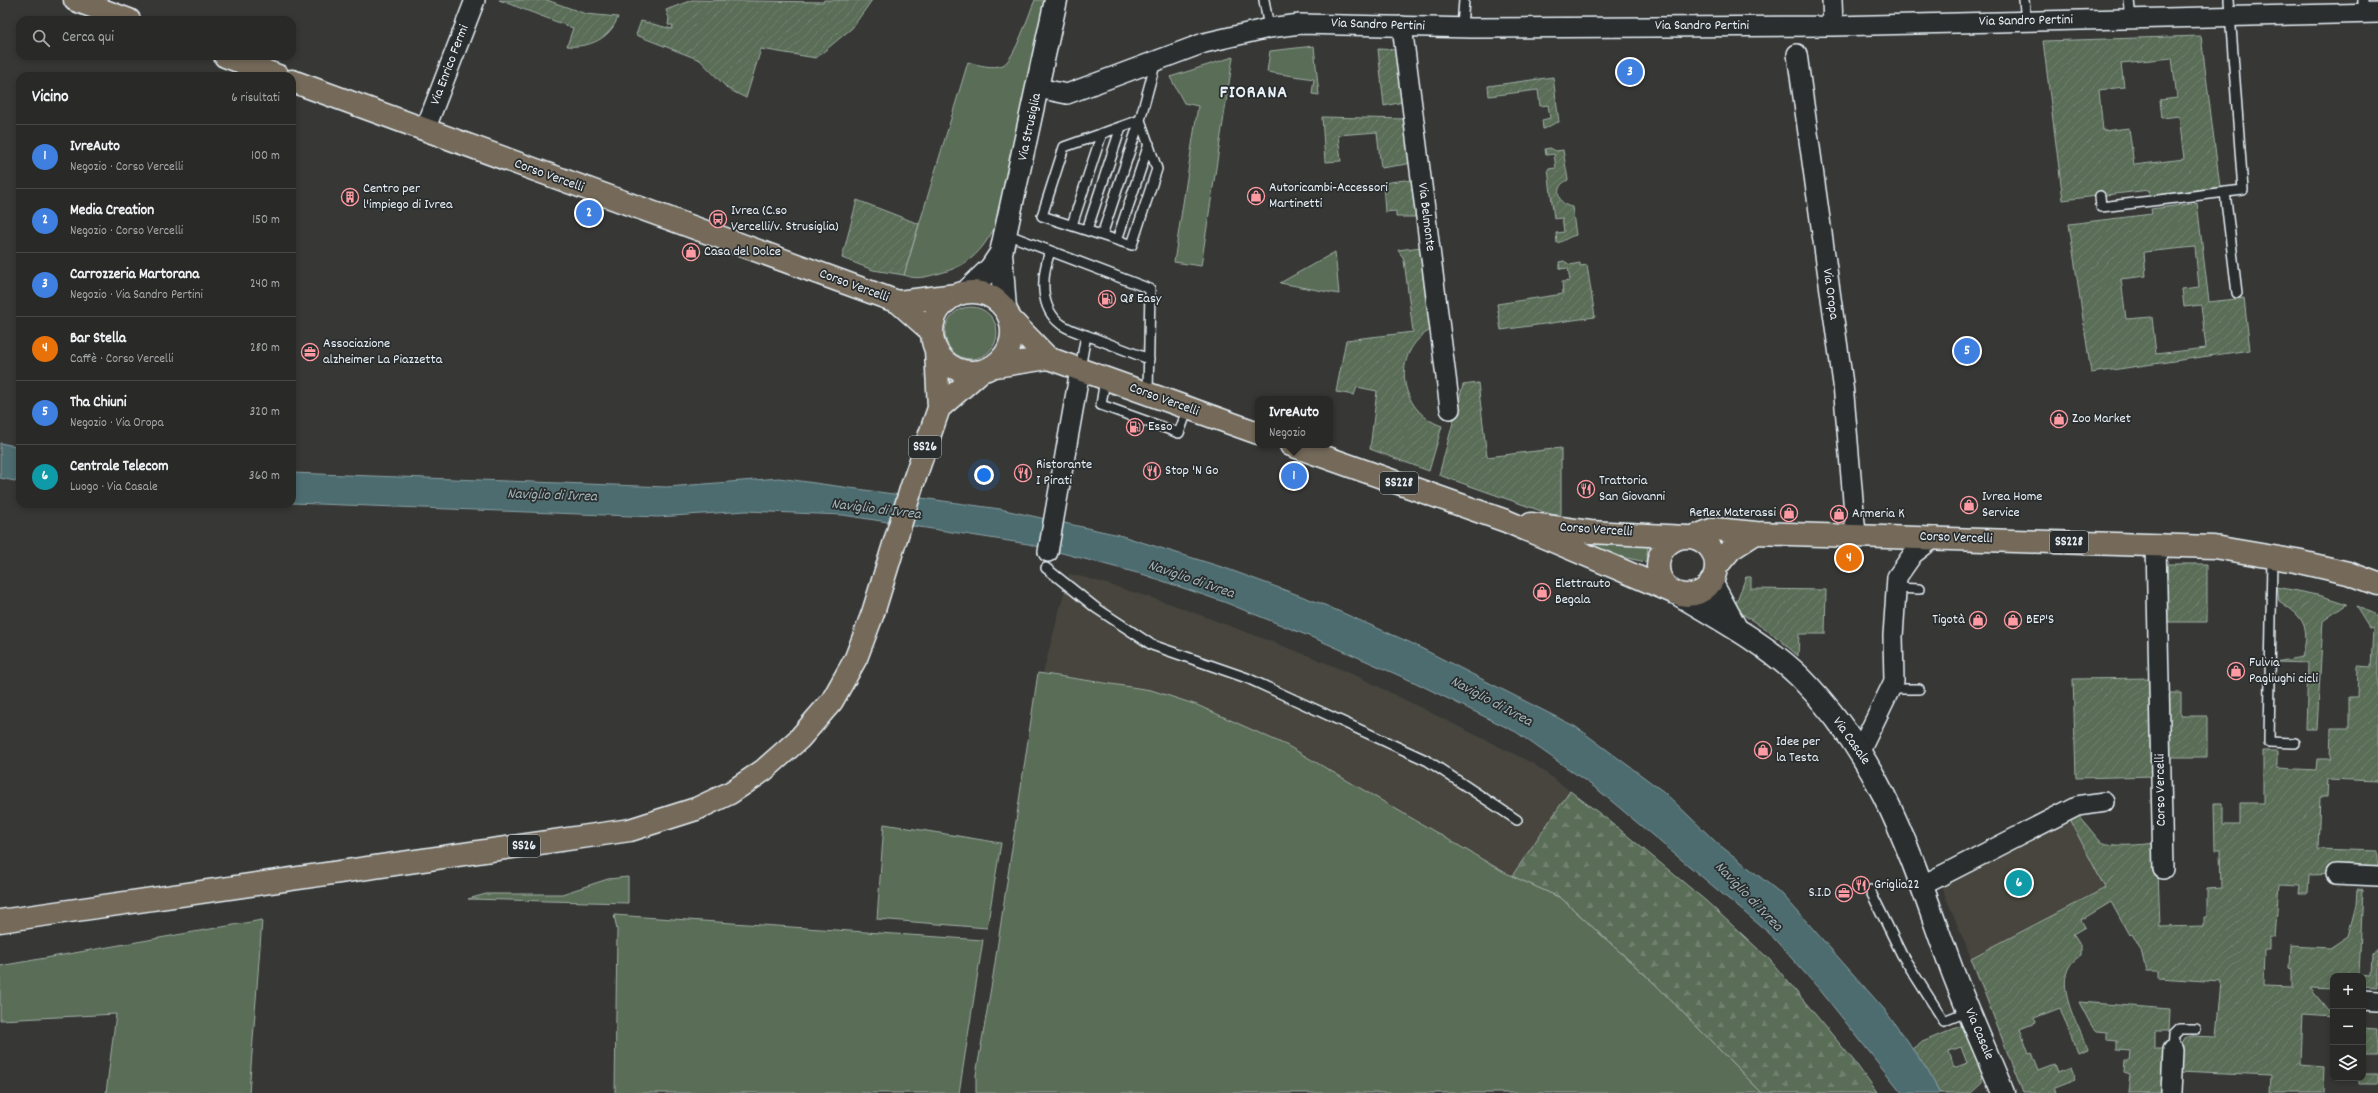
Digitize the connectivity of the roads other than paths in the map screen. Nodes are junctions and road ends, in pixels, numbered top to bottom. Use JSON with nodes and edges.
{"nodes":[{"id":1,"x":75,"y":0,"type":"edge"},
{"id":2,"x":476,"y":0,"type":"edge"},
{"id":3,"x":1056,"y":0,"type":"edge"},
{"id":4,"x":1264,"y":0,"type":"edge"},
{"id":5,"x":1464,"y":0,"type":"edge"},
{"id":6,"x":1832,"y":0,"type":"edge"},
{"id":7,"x":2024,"y":0,"type":"edge"},
{"id":8,"x":2129,"y":0,"type":"edge"},
{"id":9,"x":2229,"y":8,"type":"edge"},
{"id":10,"x":2368,"y":9,"type":"edge"},
{"id":11,"x":118,"y":16,"type":"edge"},
{"id":12,"x":2131,"y":19,"type":"junction"},
{"id":13,"x":2026,"y":22,"type":"junction"},
{"id":14,"x":1402,"y":26,"type":"junction"},
{"id":15,"x":1833,"y":26,"type":"junction"},
{"id":16,"x":1462,"y":27,"type":"junction"},
{"id":17,"x":1269,"y":28,"type":"junction"},
{"id":18,"x":1797,"y":54,"type":"dead end"},
{"id":19,"x":234,"y":60,"type":"edge"},
{"id":20,"x":1157,"y":60,"type":"junction"},
{"id":21,"x":263,"y":72,"type":"edge"},
{"id":22,"x":296,"y":82,"type":"edge"},
{"id":23,"x":1038,"y":88,"type":"junction"},
{"id":24,"x":1140,"y":120,"type":"junction"},
{"id":25,"x":1121,"y":127,"type":"junction"},
{"id":26,"x":425,"y":130,"type":"junction"},
{"id":27,"x":1102,"y":133,"type":"junction"},
{"id":28,"x":1149,"y":144,"type":"junction"},
{"id":29,"x":2225,"y":192,"type":"junction"},
{"id":30,"x":2100,"y":196,"type":"dead end"},
{"id":31,"x":1072,"y":225,"type":"junction"},
{"id":32,"x":1087,"y":230,"type":"junction"},
{"id":33,"x":1102,"y":235,"type":"junction"},
{"id":34,"x":1117,"y":240,"type":"junction"},
{"id":35,"x":1003,"y":244,"type":"junction"},
{"id":36,"x":1050,"y":251,"type":"junction"},
{"id":37,"x":2237,"y":293,"type":"dead end"},
{"id":38,"x":961,"y":294,"type":"junction"},
{"id":39,"x":898,"y":302,"type":"junction"},
{"id":40,"x":1008,"y":314,"type":"junction"},
{"id":41,"x":1086,"y":335,"type":"junction"},
{"id":42,"x":934,"y":341,"type":"junction"},
{"id":43,"x":1048,"y":358,"type":"junction"},
{"id":44,"x":1149,"y":359,"type":"junction"},
{"id":45,"x":987,"y":369,"type":"junction"},
{"id":46,"x":1080,"y":370,"type":"junction"},
{"id":47,"x":1106,"y":379,"type":"junction"},
{"id":48,"x":1148,"y":394,"type":"junction"},
{"id":49,"x":939,"y":408,"type":"junction"},
{"id":50,"x":1188,"y":408,"type":"junction"},
{"id":51,"x":1450,"y":409,"type":"dead end"},
{"id":52,"x":1255,"y":432,"type":"edge"},
{"id":53,"x":1299,"y":448,"type":"edge"},
{"id":54,"x":1506,"y":521,"type":"junction"},
{"id":55,"x":1756,"y":533,"type":"junction"},
{"id":56,"x":1856,"y":535,"type":"junction"},
{"id":57,"x":1690,"y":537,"type":"junction"},
{"id":58,"x":1935,"y":537,"type":"junction"},
{"id":59,"x":2156,"y":544,"type":"junction"},
{"id":60,"x":2272,"y":556,"type":"junction"},
{"id":61,"x":1047,"y":560,"type":"joint"},
{"id":62,"x":1714,"y":575,"type":"junction"},
{"id":63,"x":2378,"y":584,"type":"edge"},
{"id":64,"x":1895,"y":588,"type":"junction"},
{"id":65,"x":1919,"y":589,"type":"dead end"},
{"id":66,"x":1675,"y":593,"type":"junction"},
{"id":67,"x":1736,"y":629,"type":"junction"},
{"id":68,"x":1891,"y":689,"type":"junction"},
{"id":69,"x":1919,"y":689,"type":"dead end"},
{"id":70,"x":2295,"y":743,"type":"dead end"},
{"id":71,"x":1860,"y":751,"type":"junction"},
{"id":72,"x":2104,"y":802,"type":"dead end"},
{"id":73,"x":1517,"y":820,"type":"dead end"},
{"id":74,"x":2163,"y":869,"type":"dead end"},
{"id":75,"x":2335,"y":874,"type":"dead end"},
{"id":76,"x":2378,"y":876,"type":"edge"},
{"id":77,"x":1923,"y":885,"type":"junction"},
{"id":78,"x":1870,"y":890,"type":"dead end"},
{"id":79,"x":0,"y":921,"type":"edge"},
{"id":80,"x":2366,"y":1000,"type":"edge"},
{"id":81,"x":2378,"y":1001,"type":"edge"},
{"id":82,"x":1969,"y":1011,"type":"junction"},
{"id":83,"x":2196,"y":1029,"type":"dead end"},
{"id":84,"x":2173,"y":1050,"type":"joint"},
{"id":85,"x":2175,"y":1088,"type":"edge"},
{"id":86,"x":2003,"y":1093,"type":"edge"}],
"edges":[{"from":1,"to":11,"type":"main road"},
{"from":2,"to":26,"type":"street","name":"Via Enrico Fermi"},
{"from":3,"to":23,"type":"main road","name":"Via Strusiglia"},
{"from":4,"to":17,"type":"lane"},
{"from":5,"to":16,"type":"lane"},
{"from":6,"to":15,"type":"street"},
{"from":7,"to":13,"type":"lane"},
{"from":8,"to":12,"type":"lane"},
{"from":9,"to":10,"type":"street","name":"Via Sandro Pertini"},
{"from":9,"to":12,"type":"street","name":"Via Sandro Pertini"},
{"from":9,"to":29,"type":"lane"},
{"from":12,"to":13,"type":"street","name":"Via Sandro Pertini"},
{"from":13,"to":15,"type":"street","name":"Via Sandro Pertini"},
{"from":14,"to":16,"type":"street","name":"Via Sandro Pertini"},
{"from":14,"to":17,"type":"street","name":"Via Sandro Pertini"},
{"from":14,"to":51,"type":"street","name":"Via Belmonte"},
{"from":15,"to":16,"type":"street","name":"Via Sandro Pertini"},
{"from":17,"to":20,"type":"street","name":"Via Sandro Pertini"},
{"from":18,"to":56,"type":"street","name":"Via Oropa"},
{"from":19,"to":21,"type":"main road"},
{"from":20,"to":23,"type":"street","name":"Via Sandro Pertini"},
{"from":20,"to":24,"type":"lane"},
{"from":22,"to":26,"type":"main road","name":"Corso Vercelli"},
{"from":23,"to":35,"type":"main road","name":"Via Strusiglia"},
{"from":24,"to":25,"type":"lane"},
{"from":24,"to":28,"type":"lane"},
{"from":24,"to":33,"type":"lane"},
{"from":25,"to":27,"type":"lane"},
{"from":25,"to":32,"type":"lane"},
{"from":26,"to":39,"type":"main road","name":"Corso Vercelli"},
{"from":27,"to":31,"type":"lane"},
{"from":27,"to":31,"type":"lane"},
{"from":28,"to":34,"type":"lane"},
{"from":28,"to":34,"type":"lane"},
{"from":29,"to":30,"type":"lane"},
{"from":29,"to":37,"type":"lane"},
{"from":31,"to":32,"type":"lane"},
{"from":32,"to":33,"type":"lane"},
{"from":33,"to":34,"type":"lane"},
{"from":35,"to":36,"type":"lane"},
{"from":35,"to":38,"type":"main road","name":"Via Strusiglia"},
{"from":35,"to":40,"type":"main road","name":"Via Strusiglia"},
{"from":36,"to":41,"type":"lane"},
{"from":36,"to":44,"type":"lane"},
{"from":38,"to":39,"type":"main road","name":"Corso Vercelli"},
{"from":38,"to":40,"type":"main road"},
{"from":38,"to":42,"type":"main road"},
{"from":39,"to":42,"type":"main road","name":"Corso Vercelli"},
{"from":40,"to":43,"type":"main road","name":"Corso Vercelli"},
{"from":40,"to":45,"type":"main road"},
{"from":41,"to":44,"type":"lane"},
{"from":41,"to":46,"type":"lane"},
{"from":42,"to":45,"type":"main road"},
{"from":42,"to":49,"type":"main road","number":"SS26"},
{"from":43,"to":45,"type":"main road","name":"Corso Vercelli"},
{"from":43,"to":46,"type":"main road","name":"Corso Vercelli"},
{"from":44,"to":48,"type":"lane"},
{"from":45,"to":49,"type":"main road","number":"SS26"},
{"from":46,"to":47,"type":"main road","name":"Corso Vercelli"},
{"from":46,"to":61,"type":"street"},
{"from":47,"to":48,"type":"main road","name":"Corso Vercelli"},
{"from":47,"to":50,"type":"lane"},
{"from":48,"to":50,"type":"main road","name":"Corso Vercelli"},
{"from":49,"to":79,"type":"main road","number":"SS26"},
{"from":50,"to":52,"type":"main road","name":"Corso Vercelli"},
{"from":53,"to":54,"type":"main road","name":"Corso Vercelli","number":"SS228"},
{"from":54,"to":57,"type":"main road","name":"Corso Vercelli","number":"SS228"},
{"from":54,"to":66,"type":"main road","name":"Corso Vercelli","number":"SS228"},
{"from":55,"to":56,"type":"main road","name":"Corso Vercelli","number":"SS228"},
{"from":55,"to":57,"type":"main road","name":"Corso Vercelli","number":"SS228"},
{"from":55,"to":62,"type":"main road"},
{"from":56,"to":58,"type":"main road","name":"Corso Vercelli","number":"SS228"},
{"from":57,"to":62,"type":"main road"},
{"from":57,"to":66,"type":"main road"},
{"from":58,"to":59,"type":"main road","name":"Corso Vercelli","number":"SS228"},
{"from":58,"to":64,"type":"street"},
{"from":59,"to":60,"type":"main road","name":"Corso Vercelli","number":"SS228"},
{"from":59,"to":74,"type":"street","name":"Corso Vercelli"},
{"from":60,"to":63,"type":"main road","name":"Corso Vercelli","number":"SS228"},
{"from":60,"to":70,"type":"lane"},
{"from":61,"to":73,"type":"lane"},
{"from":62,"to":66,"type":"main road"},
{"from":62,"to":67,"type":"main road","name":"Via Casale"},
{"from":64,"to":65,"type":"lane"},
{"from":64,"to":68,"type":"street"},
{"from":66,"to":67,"type":"main road","name":"Via Casale"},
{"from":67,"to":71,"type":"main road","name":"Via Casale"},
{"from":68,"to":69,"type":"lane"},
{"from":68,"to":71,"type":"street"},
{"from":71,"to":77,"type":"main road","name":"Via Casale"},
{"from":72,"to":77,"type":"street"},
{"from":75,"to":76,"type":"street"},
{"from":77,"to":82,"type":"main road","name":"Via Casale"},
{"from":78,"to":82,"type":"lane"},
{"from":80,"to":81,"type":"street"},
{"from":82,"to":86,"type":"main road","name":"Via Casale"},
{"from":83,"to":84,"type":"lane"},
{"from":84,"to":85,"type":"street"}]}
